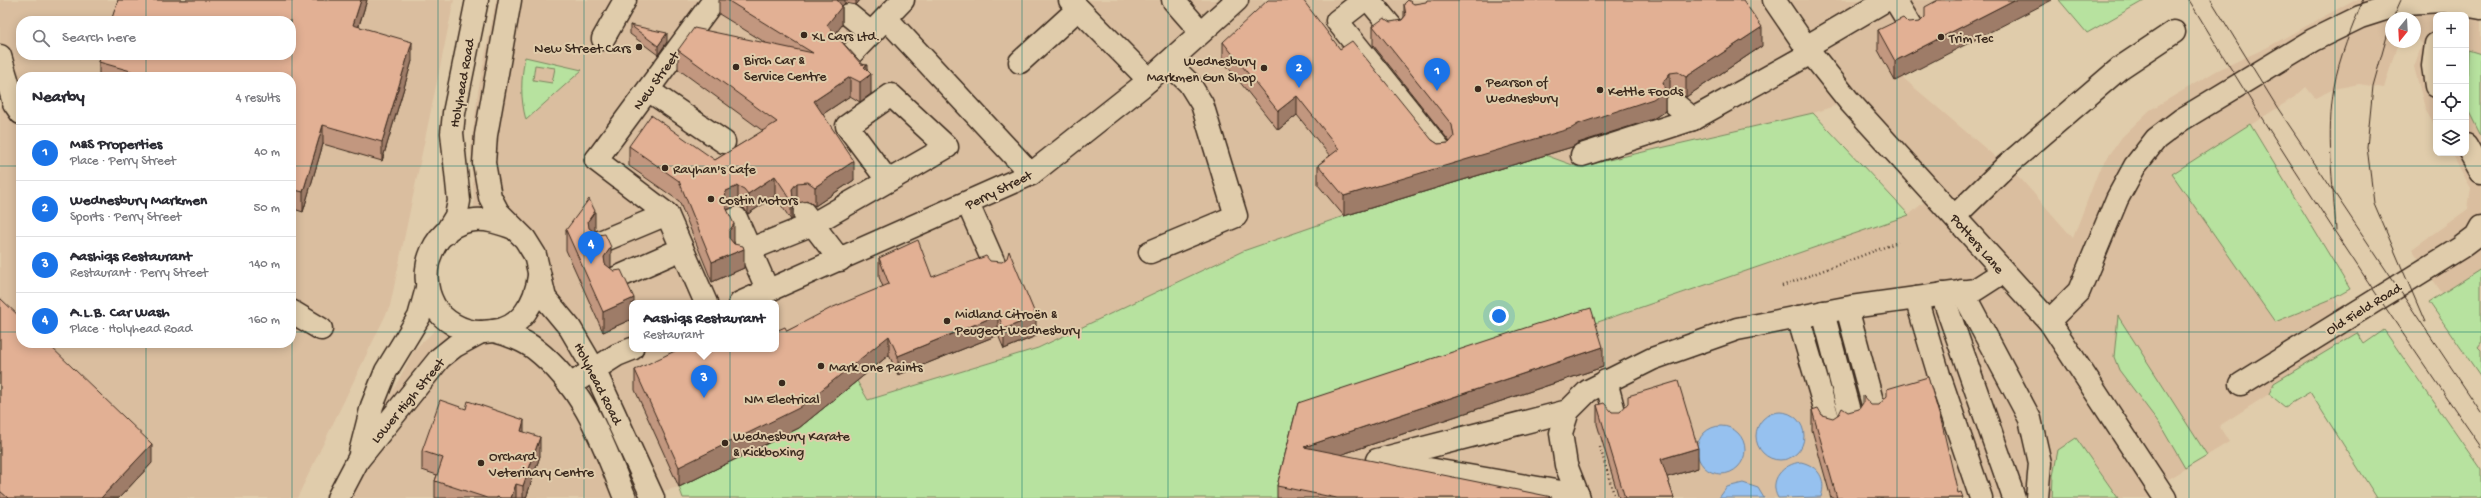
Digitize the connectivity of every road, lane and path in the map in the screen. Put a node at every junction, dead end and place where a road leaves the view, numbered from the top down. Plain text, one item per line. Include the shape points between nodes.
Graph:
1 (477, 0) edge
2 (510, 0) edge
3 (625, 0) edge
4 (714, 0) edge
5 (903, 0) edge
6 (1173, 0) edge
7 (1237, 0) edge
8 (1364, 0) edge
9 (1370, 0) edge
10 (1774, 0) edge
11 (1886, 0) edge
12 (1895, 0) edge
13 (1074, 4) edge
14 (2451, 5) edge
15 (2481, 8) edge
16 (849, 15) dead end
17 (879, 26) junction
18 (1394, 30) edge
19 (1201, 32) junction
20 (1914, 32) edge
21 (2174, 32) dead end
22 (603, 39) dead end
23 (2435, 48) edge
24 (1808, 50) junction
25 (852, 53) edge
26 (0, 56) edge
27 (1020, 62) dead end
28 (1168, 63) junction
29 (1149, 80) junction
30 (2436, 84) edge
31 (648, 90) junction
32 (1675, 104) dead end
33 (16, 106) edge
34 (1693, 119) junction
35 (724, 142) dead end
36 (2469, 150) edge
37 (1442, 152) edge
38 (1582, 155) dead end
39 (2481, 172) edge
40 (1031, 174) junction
41 (888, 181) dead end
42 (968, 204) junction
43 (667, 214) junction
44 (1955, 216) junction
45 (736, 218) dead end
46 (808, 219) junction
47 (511, 227) junction
48 (2481, 227) edge
49 (445, 234) junction
50 (600, 242) edge
51 (682, 249) junction
52 (746, 252) junction
53 (1150, 252) dead end
54 (840, 260) junction
55 (997, 270) edge
56 (2004, 272) junction
57 (539, 273) junction
58 (616, 278) edge
59 (427, 288) junction
60 (768, 291) junction
61 (1952, 293) junction
62 (1916, 298) junction
63 (705, 300) edge
64 (747, 300) edge
65 (1848, 308) junction
66 (1823, 312) junction
67 (296, 314) edge
68 (1798, 317) junction
69 (2049, 321) junction
70 (321, 329) dead end
71 (487, 332) junction
72 (629, 350) edge
73 (594, 368) junction
74 (1606, 381) junction
75 (2241, 384) dead end
76 (570, 385) junction
77 (1568, 411) junction
78 (1875, 412) edge
79 (1616, 419) edge
80 (1851, 419) edge
81 (1830, 424) edge
82 (358, 460) junction
83 (652, 496) edge
84 (1574, 496) edge
85 (338, 498) edge
86 (625, 498) edge
87 (1981, 498) edge
88 (2014, 498) edge
89 (2037, 498) edge
90 (2165, 498) edge

1 - 49 street, Holyhead Road via 454,113 452,150 459,185 459,201 456,216
2 - 47 street, Holyhead Road via 490,102 484,162 490,197
3 - 22 street
4 - 31 street, New Street
5 - 17 street
6 - 19 street
7 - 19 street, Perry Street
8 - 37 street via 1337,21
9 - 18 street
10 - 24 street, Potters Lane
11 - 24 street
12 - 20 street
13 - 27 street
13 - 29 street
14 - 15 street
14 - 69 street via 2404,3 2360,17 2313,40 2181,120 2156,139 2135,166 2117,199 2079,291
16 - 17 street
17 - 25 street
17 - 40 street
19 - 28 street, Perry Street
21 - 44 street via 2120,68 2006,166
23 - 30 street via 2433,66
24 - 34 street
24 - 44 street, Potters Lane via 1849,101
26 - 33 street
28 - 29 street, Perry Street
28 - 53 street via 1189,83 1202,104 1236,216
29 - 40 street, Perry Street
31 - 35 street
31 - 43 street, New Street via 596,160
32 - 34 street
34 - 38 street
36 - 39 street
40 - 42 street, Perry Street
41 - 46 street
42 - 54 street, Perry Street
42 - 55 street
43 - 50 street
43 - 51 street
44 - 56 street, Potters Lane
45 - 52 street
46 - 52 street
46 - 54 street
47 - 49 street, Holyhead Road via 493,220 475,220 456,225
47 - 57 street, Holyhead Road via 525,239 535,255
48 - 75 street, Old Field Road via 2476,236 2460,248
49 - 59 street, Holyhead Road via 431,252 426,270
51 - 58 street
51 - 63 street
52 - 60 street
54 - 60 street, Perry Street
56 - 61 street via 1975,290
56 - 69 street, Potters Lane
57 - 71 street, Holyhead Road via 537,292 529,308 516,322 499,330
57 - 73 street, Holyhead Road via 545,298 570,328
59 - 71 street, Holyhead Road via 434,306 446,320 462,329
59 - 82 street, Lower High Street via 419,317 386,371 372,406
60 - 64 street, Perry Street
61 - 62 street
61 - 88 street
61 - 89 street via 2030,419 2040,463
62 - 65 street
62 - 87 street
65 - 66 street
65 - 78 street
66 - 68 street
66 - 80 street
67 - 70 street
68 - 74 street via 1737,329 1652,359
68 - 81 street
69 - 90 street, Potters Lane
71 - 76 street, Holyhead Road via 512,337 534,348
71 - 82 street, Lower High Street via 455,346 440,358
72 - 73 street
73 - 76 street
73 - 83 street, Holyhead Road
74 - 77 street via 1588,391
74 - 79 street
76 - 86 street, Holyhead Road via 579,395 597,430
77 - 84 street via 1561,433
77 - 84 street via 1377,460
82 - 85 street, Lower High Street

